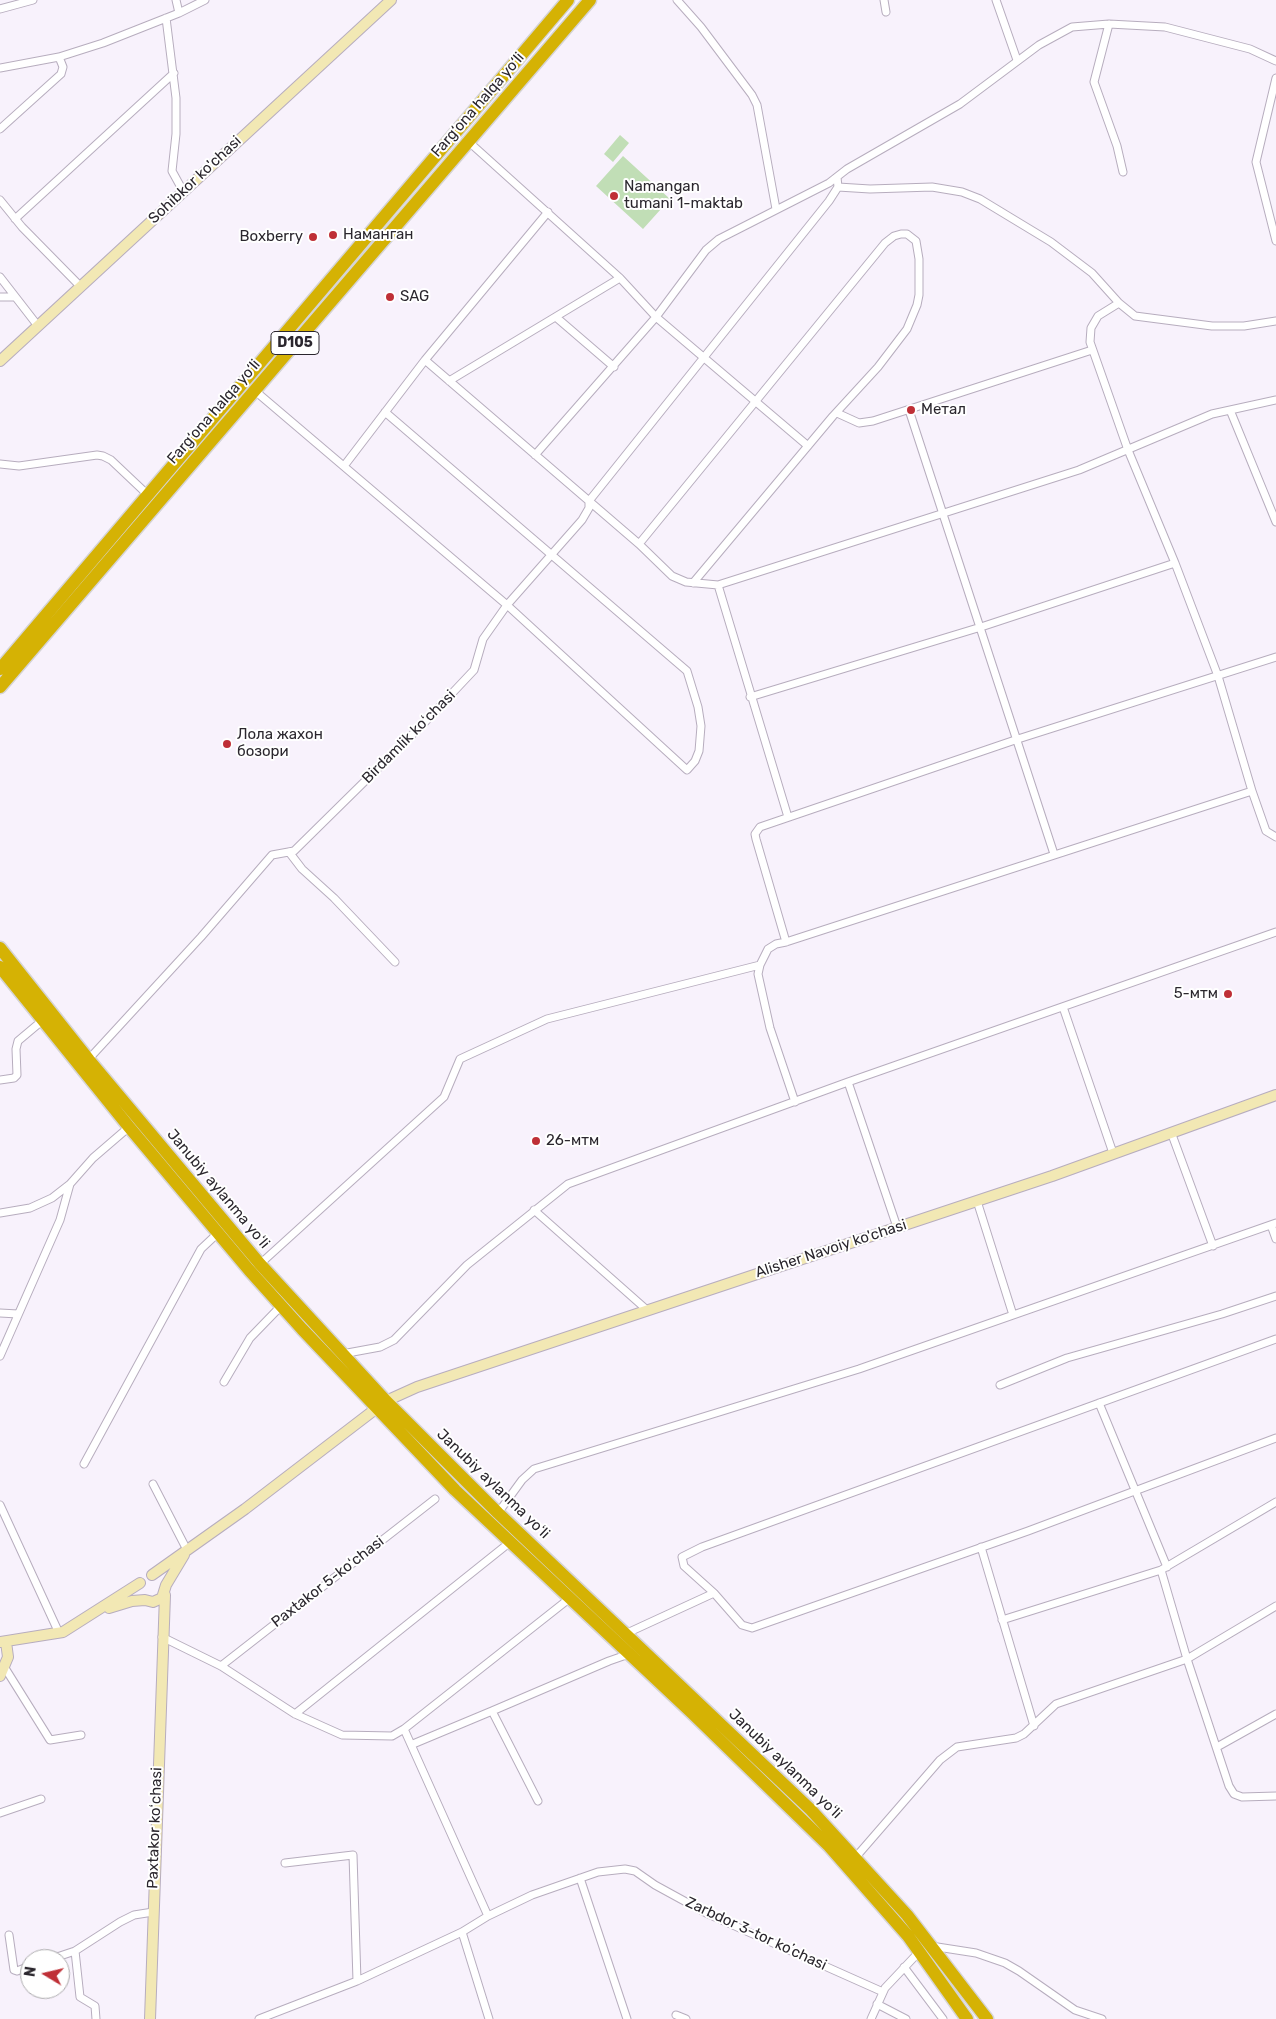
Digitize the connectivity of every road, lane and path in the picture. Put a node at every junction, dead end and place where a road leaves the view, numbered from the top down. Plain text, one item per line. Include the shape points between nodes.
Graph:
1 (33, 0) edge
2 (176, 0) edge
3 (205, 0) edge
4 (391, 0) edge
5 (568, 0) edge
6 (590, 0) edge
7 (677, 0) edge
8 (884, 0) edge
9 (996, 0) edge
10 (0, 9) edge
11 (179, 12) junction
12 (886, 12) dead end
13 (166, 18) junction
14 (1109, 24) junction
15 (59, 57) junction
16 (1017, 60) junction
17 (1276, 61) edge
18 (0, 68) edge
19 (174, 73) junction
20 (1276, 78) edge
21 (0, 129) edge
22 (468, 142) junction
23 (1123, 172) dead end
24 (837, 177) junction
25 (838, 187) junction
26 (183, 191) junction
27 (0, 200) edge
28 (776, 209) junction
29 (548, 212) junction
30 (15, 219) junction
31 (1276, 241) edge
32 (0, 277) edge
33 (620, 278) junction
34 (80, 286) junction
35 (0, 297) edge
36 (15, 297) junction
37 (1120, 303) junction
38 (656, 316) junction
39 (556, 318) junction
40 (1276, 321) edge
41 (38, 326) junction
42 (1092, 350) junction
43 (705, 359) junction
44 (425, 360) junction
45 (0, 361) edge
46 (614, 367) junction
47 (449, 380) junction
48 (254, 390) junction
49 (1276, 400) edge
50 (756, 402) junction
51 (909, 410) junction
52 (1230, 410) junction
53 (385, 412) junction
54 (837, 413) junction
55 (808, 446) junction
56 (1128, 450) junction
57 (535, 455) junction
58 (0, 464) edge
59 (344, 466) junction
60 (148, 496) junction
61 (589, 501) junction
62 (943, 512) junction
63 (1276, 522) edge
64 (639, 544) junction
65 (552, 556) junction
66 (1176, 563) junction
67 (693, 583) junction
68 (718, 585) junction
69 (506, 606) junction
70 (981, 627) junction
71 (1276, 657) edge
72 (0, 669) edge
73 (1218, 676) junction
74 (0, 687) edge
75 (750, 697) junction
76 (1018, 739) junction
77 (1252, 791) junction
78 (788, 817) junction
79 (1276, 837) edge
80 (289, 852) junction
81 (1054, 854) junction
82 (1276, 932) edge
83 (786, 942) junction
84 (0, 948) edge
85 (395, 962) dead end
86 (760, 965) junction
87 (0, 967) edge
88 (1063, 1007) junction
89 (43, 1020) junction
90 (85, 1063) junction
91 (0, 1080) edge
92 (848, 1082) junction
93 (1276, 1095) edge
94 (795, 1102) junction
95 (129, 1127) junction
96 (1171, 1132) junction
97 (1113, 1154) junction
98 (70, 1184) junction
99 (976, 1201) junction
100 (534, 1210) junction
101 (0, 1213) edge
102 (1273, 1224) edge
103 (897, 1227) junction
104 (218, 1233) junction
105 (1276, 1239) edge
106 (1214, 1246) junction
107 (260, 1264) junction
108 (1276, 1296) edge
109 (281, 1306) junction
110 (647, 1310) junction
111 (0, 1313) edge
112 (18, 1314) junction
113 (1014, 1315) junction
114 (1276, 1339) edge
115 (342, 1354) junction
116 (0, 1356) edge
117 (224, 1382) dead end
118 (1000, 1385) dead end
119 (1100, 1402) junction
120 (381, 1405) junction
121 (1276, 1438) edge
122 (84, 1464) dead end
123 (153, 1484) dead end
124 (1135, 1490) junction
125 (435, 1499) dead end
126 (1276, 1502) edge
127 (0, 1505) edge
128 (498, 1513) junction
129 (509, 1543) junction
130 (980, 1547) junction
131 (187, 1550) junction
132 (1164, 1568) junction
133 (152, 1575) junction
134 (140, 1583) junction
135 (165, 1590) junction
136 (714, 1593) junction
137 (570, 1598) junction
138 (149, 1601) junction
139 (1276, 1606) edge
140 (94, 1613) junction
141 (1002, 1620) junction
142 (59, 1634) junction
143 (625, 1634) junction
144 (162, 1636) junction
145 (3, 1642) edge
146 (629, 1654) junction
147 (1187, 1659) junction
148 (221, 1666) junction
149 (2, 1672) edge
150 (492, 1711) junction
151 (295, 1714) junction
152 (1276, 1714) edge
153 (1034, 1726) junction
154 (404, 1729) junction
155 (81, 1735) dead end
156 (413, 1744) junction
157 (1217, 1746) junction
158 (1276, 1796) edge
159 (41, 1798) dead end
160 (538, 1801) dead end
161 (0, 1813) edge
162 (855, 1858) junction
163 (285, 1863) dead end
164 (580, 1878) junction
165 (153, 1912) junction
166 (488, 1916) junction
167 (462, 1932) junction
168 (9, 1935) dead end
169 (931, 1946) junction
170 (75, 1950) junction
171 (70, 1952) edge
172 (919, 1952) junction
173 (904, 1967) junction
174 (20, 1970) edge
175 (357, 1981) junction
176 (883, 1992) junction
177 (876, 2004) junction
178 (676, 2014) dead end
179 (96, 2019) edge
180 (150, 2019) edge
181 (259, 2019) edge
182 (488, 2019) edge
183 (627, 2019) edge
184 (686, 2019) edge
185 (871, 2019) edge
186 (906, 2019) edge
187 (943, 2019) edge
188 (967, 2019) edge
189 (987, 2019) edge
190 (1102, 2019) edge

1 - 10 street
2 - 11 street
3 - 11 street
4 - 26 main road, Sohibkor ko'chasi
5 - 60 highway, Farg‘ona halqa yo‘li / D105
6 - 22 highway, Farg‘ona halqa yo‘li / D105
7 - 28 street via 752,95
8 - 12 street
9 - 16 street
11 - 13 street
13 - 15 street
13 - 19 street
14 - 16 street via 1072,27
14 - 17 street via 1165,27 1250,49
14 - 23 street via 1094,82
15 - 18 street
15 - 21 street via 63,67 61,74
16 - 24 street via 960,104
19 - 26 street via 176,134 172,171
19 - 30 street
20 - 31 street via 1256,162
22 - 29 street
22 - 48 highway, Farg‘ona halqa yo‘li / D105
24 - 25 street
24 - 28 street
25 - 37 street via 932,187 980,199 1086,267
25 - 43 street, Birdamlik koʻchasi
26 - 34 main road, Sohibkor ko'chasi
27 - 30 street
28 - 38 street via 719,239 706,250
29 - 33 street
29 - 44 street
30 - 34 street
32 - 36 street
33 - 38 street
33 - 39 street
34 - 41 main road, Sohibkor ko'chasi
35 - 36 street
36 - 41 street
37 - 40 street via 1135,316 1146,319 1212,326
37 - 42 street via 1094,321 1088,337
38 - 43 street
38 - 46 street
39 - 46 street
39 - 47 street
41 - 45 main road, Sohibkor ko'chasi
42 - 51 street
42 - 56 street
43 - 50 street
43 - 61 street, Birdamlik koʻchasi
44 - 47 street
44 - 53 street
46 - 57 street
47 - 57 street
48 - 59 street
48 - 74 highway, Farg‘ona halqa yo‘li / D105
49 - 52 street
50 - 54 street via 885,243 894,236 907,234 916,241 919,259 919,294 912,320 878,367
50 - 55 street
50 - 64 street
51 - 54 street via 862,423
51 - 62 street
52 - 56 street via 1212,414
52 - 63 street
53 - 59 street
53 - 65 street
54 - 55 street
55 - 67 street
56 - 62 street via 1079,470
56 - 66 street
57 - 61 street
58 - 60 street via 19,466 103,456
59 - 69 street
60 - 72 highway, Farg‘ona halqa yo‘li / D105
61 - 64 street
61 - 65 street, Birdamlik koʻchasi via 587,513
62 - 68 street
62 - 70 street
64 - 67 street via 672,576
65 - 69 street, Birdamlik koʻchasi
65 - 69 street via 687,672 701,726 699,751 692,766 687,770
66 - 70 street
66 - 73 street
67 - 68 street
68 - 75 street
69 - 80 street, Birdamlik koʻchasi via 483,639 474,670 415,733 294,851
70 - 75 street
70 - 76 street
71 - 73 street
73 - 76 street
73 - 77 street
75 - 78 street
76 - 78 street
76 - 81 street
77 - 79 street via 1266,831
77 - 81 street
78 - 83 street via 760,827 755,834
80 - 85 street
80 - 90 street, Birdamlik koʻchasi via 272,855
81 - 83 street
82 - 88 street
83 - 86 street via 768,949
84 - 90 highway, Janubiy aylanma yoʻli
86 - 94 street via 758,974 770,1028
86 - 107 street via 547,1019 465,1055 457,1063 444,1097
87 - 89 highway, Janubiy aylanma yoʻli
88 - 92 street
88 - 97 street
89 - 90 highway, Janubiy aylanma yoʻli
89 - 91 street via 18,1041 17,1075
90 - 95 highway, Janubiy aylanma yoʻli
90 - 107 highway, Janubiy aylanma yoʻli
92 - 94 street
92 - 103 street
93 - 96 main road, Alisher Navoiy ko'chasi
94 - 100 street via 568,1184
95 - 98 street via 93,1158
95 - 104 highway, Janubiy aylanma yoʻli
96 - 97 main road, Alisher Navoiy ko'chasi
96 - 106 street
97 - 99 main road, Alisher Navoiy ko'chasi
98 - 101 street via 52,1198 30,1208
98 - 112 street via 60,1220
99 - 103 main road, Alisher Navoiy ko'chasi
99 - 113 street
100 - 110 street
100 - 115 street via 467,1265 394,1340 380,1347
102 - 105 street
102 - 106 street
103 - 110 main road, Alisher Navoiy ko'chasi
104 - 109 highway, Janubiy aylanma yoʻli
104 - 122 street via 202,1249
106 - 113 street
107 - 115 highway, Janubiy aylanma yoʻli
108 - 118 street via 1068,1358
109 - 117 street via 250,1338
109 - 120 highway, Janubiy aylanma yoʻli
110 - 120 main road, Alisher Navoiy ko'chasi via 417,1387
111 - 112 street
112 - 116 street
113 - 128 street via 858,1369 534,1470 522,1480
114 - 119 street
115 - 120 highway, Janubiy aylanma yoʻli
119 - 124 street
119 - 136 street via 682,1557 684,1566
120 - 128 highway, Janubiy aylanma yoʻli
120 - 129 highway, Janubiy aylanma yoʻli
120 - 131 main road, Alisher Navoiy ko'chasi
121 - 124 street
123 - 131 street
124 - 130 street
124 - 132 street
125 - 148 street, Paxtakor 5-koʻchasi
126 - 132 street
127 - 142 street
128 - 143 highway, Janubiy aylanma yoʻli
129 - 137 highway, Janubiy aylanma yoʻli
129 - 151 street
130 - 136 street via 752,1628 742,1625
130 - 141 street
131 - 133 main road, Alisher Navoiy ko'chasi
131 - 135 main road
132 - 141 street
132 - 147 street
133 - 134 main road
133 - 135 main road via 160,1578
134 - 138 main road via 140,1592
134 - 140 main road
135 - 138 main road
135 - 144 main road
136 - 143 street
137 - 146 highway, Janubiy aylanma yoʻli
137 - 154 street
138 - 140 main road via 132,1601
138 - 144 main road
139 - 147 street
140 - 142 main road
141 - 153 street
142 - 145 main road
143 - 162 highway, Janubiy aylanma yoʻli via 811,1810
144 - 148 street
144 - 165 main road, Paxtakor koʻchasi
145 - 149 main road via 8,1658
146 - 150 street
146 - 172 highway, Janubiy aylanma yoʻli via 829,1846
147 - 153 street via 1066,1699 1048,1710
147 - 157 street
148 - 151 street
149 - 155 street via 50,1740
150 - 156 street
150 - 160 street
151 - 154 street via 342,1735 392,1736
152 - 157 street
153 - 162 street via 1016,1738 957,1747 940,1760
154 - 156 street
156 - 166 street
157 - 158 street via 1234,1794 1242,1797
159 - 161 street
162 - 169 highway, Janubiy aylanma yoʻli
163 - 175 street via 353,1855
164 - 166 street, Zarbdor 3-tor koʼchasi via 532,1895
164 - 176 street, Zarbdor 3-tor koʼchasi via 625,1869 635,1871 708,1914
164 - 183 street
165 - 170 street via 120,1922
165 - 180 main road, Paxtakor koʻchasi
166 - 167 street, Zarbdor 3-tor koʼchasi
167 - 175 street, Zarbdor 3-tor koʼchasi
167 - 182 street
168 - 174 street via 14,1970
169 - 189 highway, Janubiy aylanma yoʻli
169 - 190 street via 976,1953 1005,1964 1075,2010
170 - 171 street
170 - 179 street via 80,1997 92,2003
172 - 173 street
172 - 188 highway, Janubiy aylanma yoʻli
173 - 176 street
173 - 187 street
175 - 181 street, Zarbdor 3-tor koʼchasi
176 - 177 street
177 - 185 street
177 - 186 street
178 - 184 street

